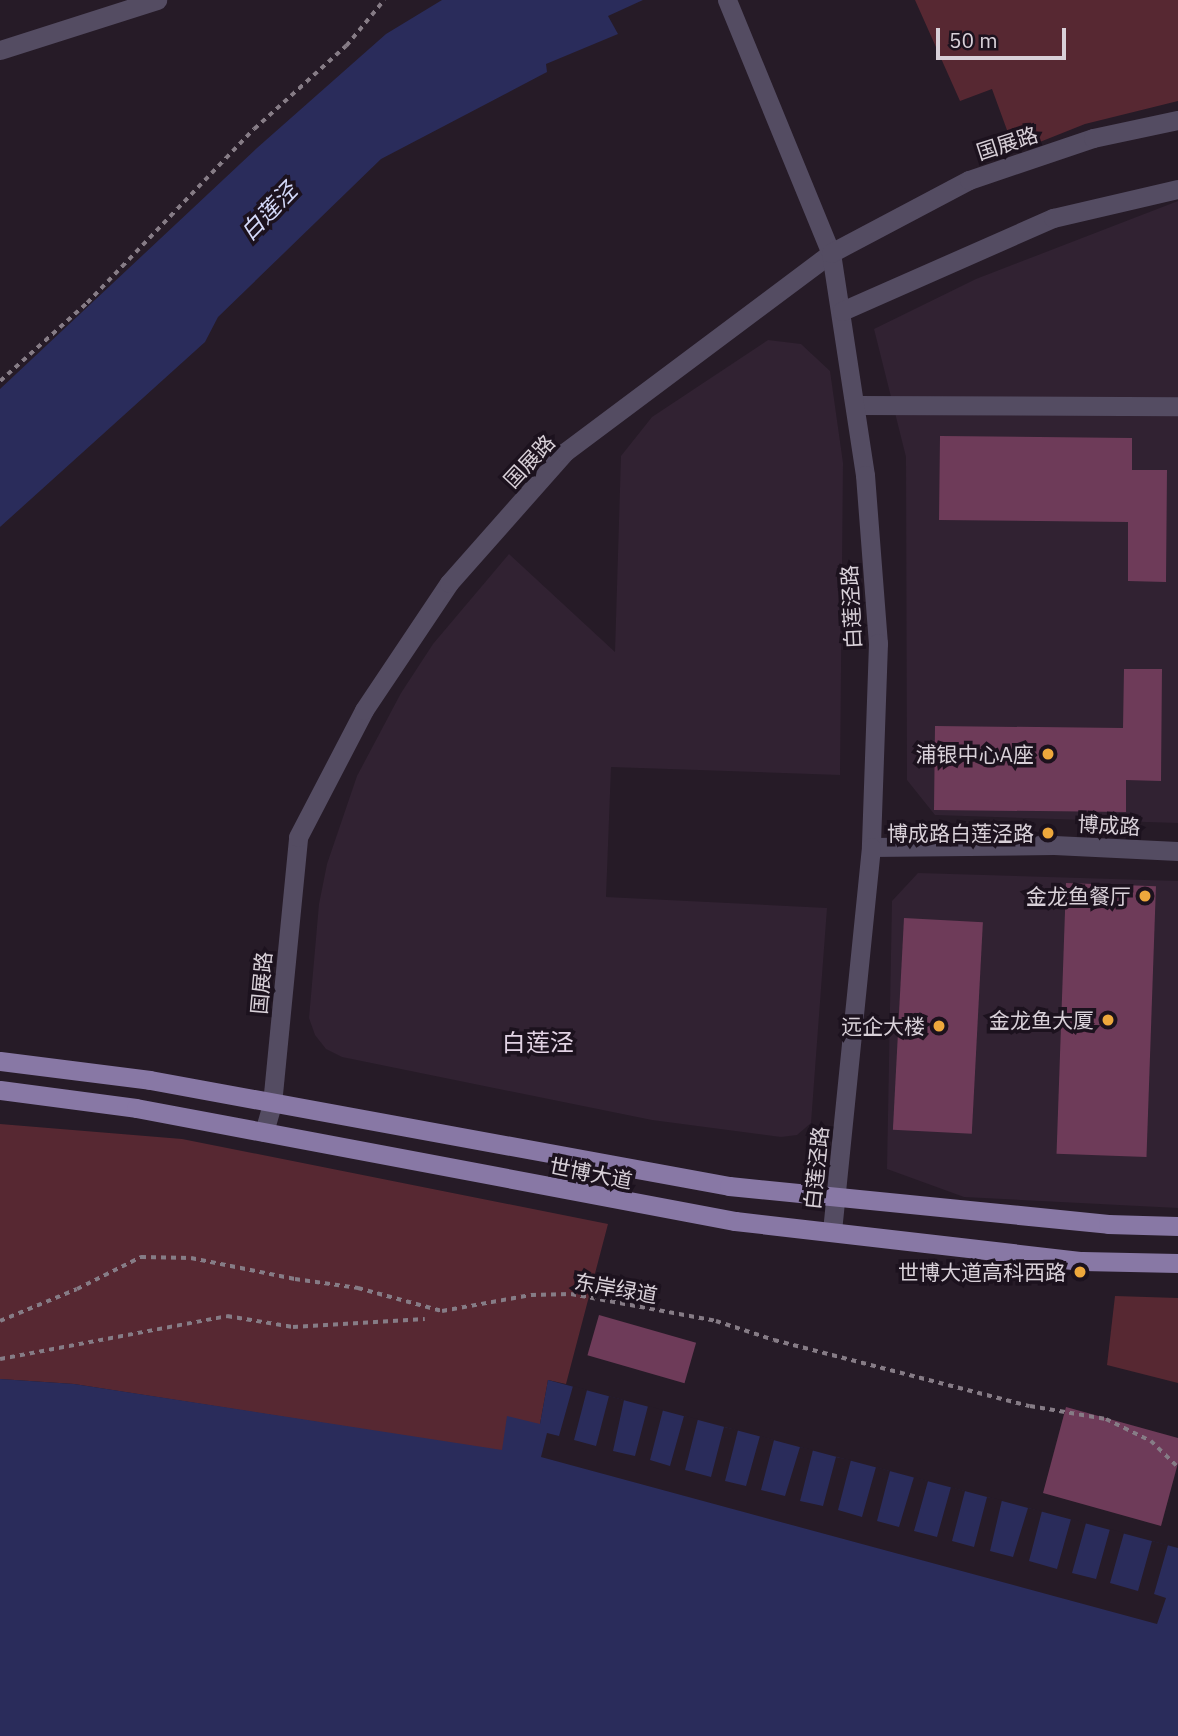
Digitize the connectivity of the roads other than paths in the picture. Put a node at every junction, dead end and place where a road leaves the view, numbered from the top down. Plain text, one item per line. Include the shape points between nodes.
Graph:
1 (157, 0) edge
2 (731, 9) edge
3 (0, 50) edge
4 (1178, 120) edge
5 (1178, 189) edge
6 (831, 253) junction
7 (842, 311) junction
8 (855, 405) junction
9 (1178, 406) edge
10 (871, 846) junction
11 (1178, 851) edge
12 (0, 1061) edge
13 (0, 1090) edge
14 (272, 1104) junction
15 (264, 1132) junction
16 (836, 1197) junction
17 (1178, 1226) edge
18 (832, 1232) junction
19 (1178, 1263) edge

1 - 3 street
2 - 6 street, 白莲泾路
4 - 6 street, 国展路 via 1093,138 969,180
5 - 7 street via 1054,218
6 - 7 street, 白莲泾路
6 - 14 street, 国展路 via 565,452 449,583 364,710 299,836
7 - 8 street, 白莲泾路
8 - 9 street
8 - 10 street, 白莲泾路 via 878,643
10 - 11 street, 博成路 via 1054,845
10 - 16 street, 白莲泾路
12 - 14 main road, 世博大道 via 150,1080
13 - 15 main road, 世博大道 via 136,1108
14 - 15 street, 国展路
14 - 16 main road, 世博大道 via 729,1186
15 - 18 main road, 世博大道 via 636,1205
16 - 17 main road, 世博大道 via 1108,1224
16 - 18 street, 白莲泾路
18 - 19 main road, 世博大道 via 1082,1261

